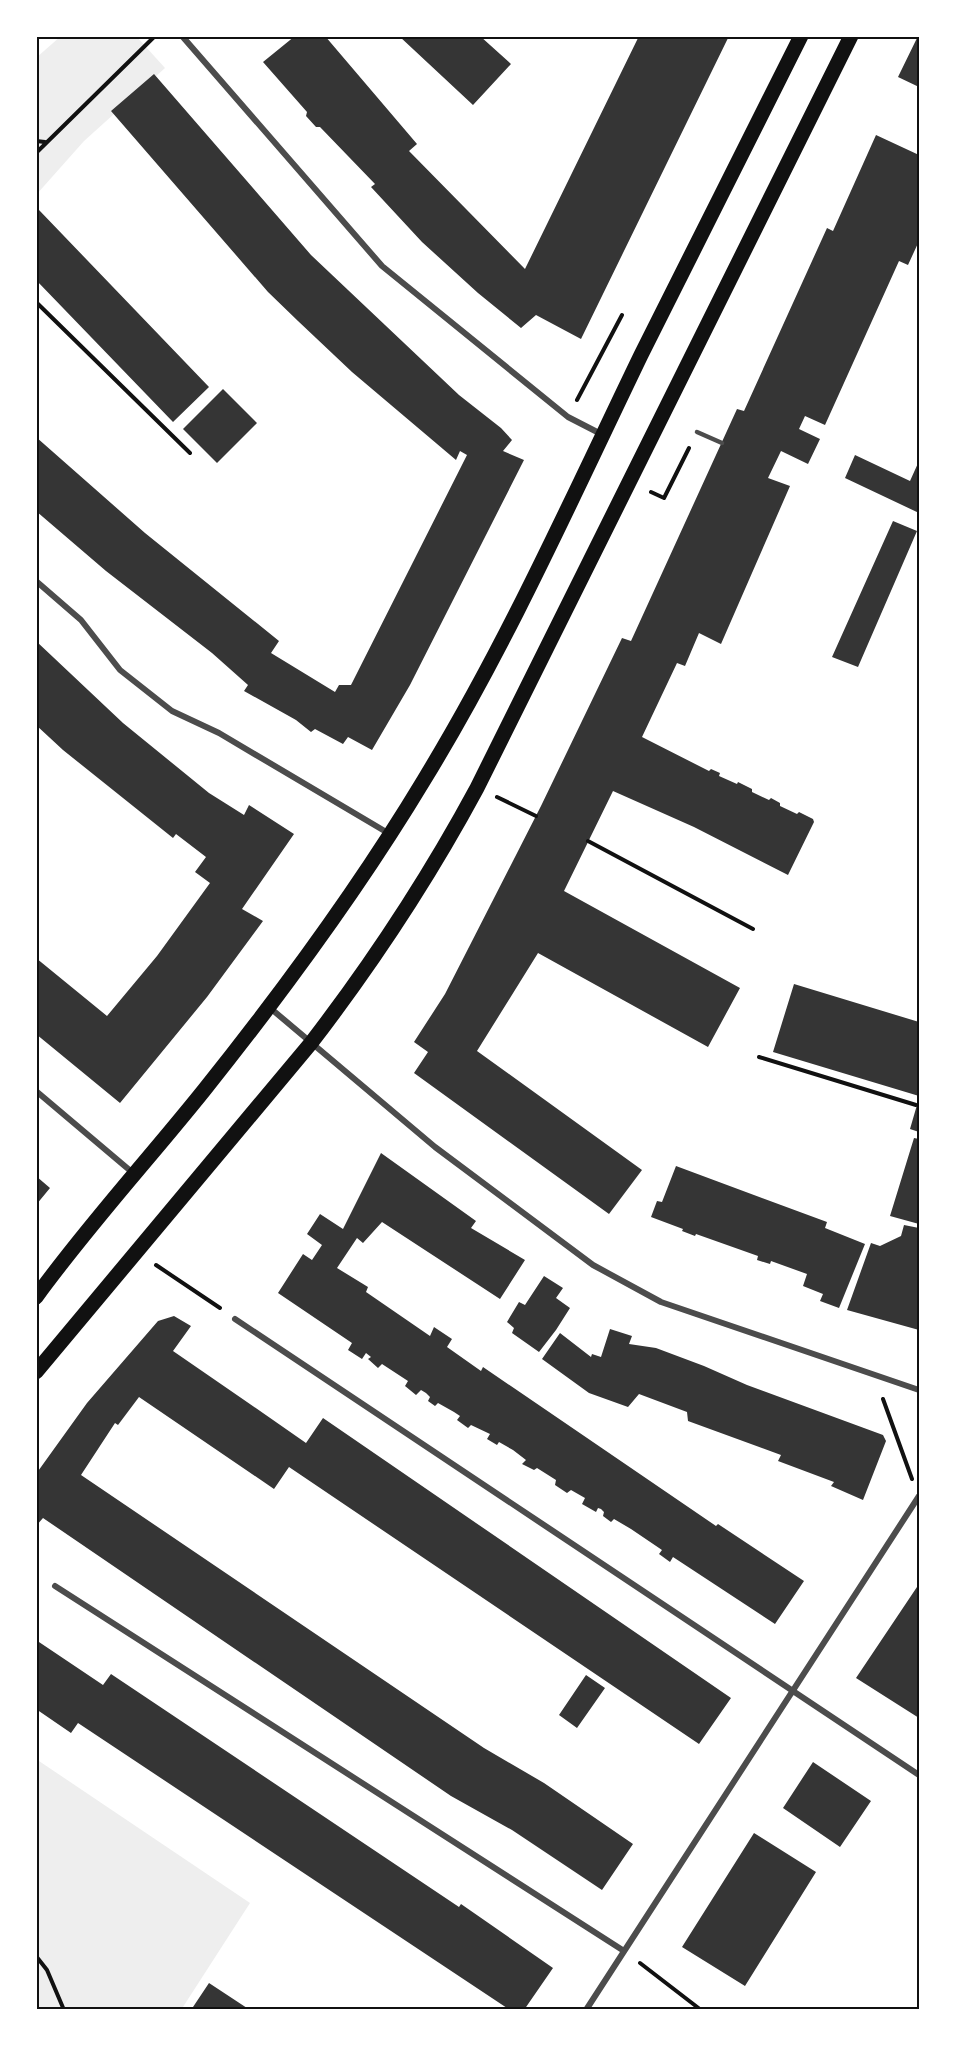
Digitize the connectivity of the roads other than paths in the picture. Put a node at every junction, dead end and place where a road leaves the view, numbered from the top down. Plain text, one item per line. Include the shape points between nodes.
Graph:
1 (182, 36) edge
2 (801, 36) edge
3 (851, 36) edge
4 (697, 432) dead end
5 (604, 435) junction
6 (722, 443) dead end
7 (36, 581) edge
8 (389, 834) junction
9 (269, 1007) junction
10 (311, 1043) junction
11 (36, 1091) edge
12 (133, 1173) junction
13 (36, 1297) edge
14 (235, 1319) road end
15 (36, 1372) edge
16 (919, 1390) edge
17 (919, 1496) edge
18 (55, 1586) dead end
19 (793, 1690) junction
20 (919, 1775) edge
21 (624, 1950) junction
22 (586, 2010) edge

1 - 5 street via 382,266 568,417
2 - 5 main road
3 - 10 main road via 447,844 401,920
4 - 6 lane
5 - 8 main road via 464,711
7 - 8 street via 81,620 120,670 172,711 219,733
8 - 9 main road
9 - 10 street
9 - 12 main road
10 - 15 main road
10 - 16 street via 435,1147 593,1265 661,1302
11 - 12 street
12 - 13 main road
14 - 19 street
17 - 19 street
18 - 21 street
19 - 20 street
19 - 21 street
21 - 22 street

